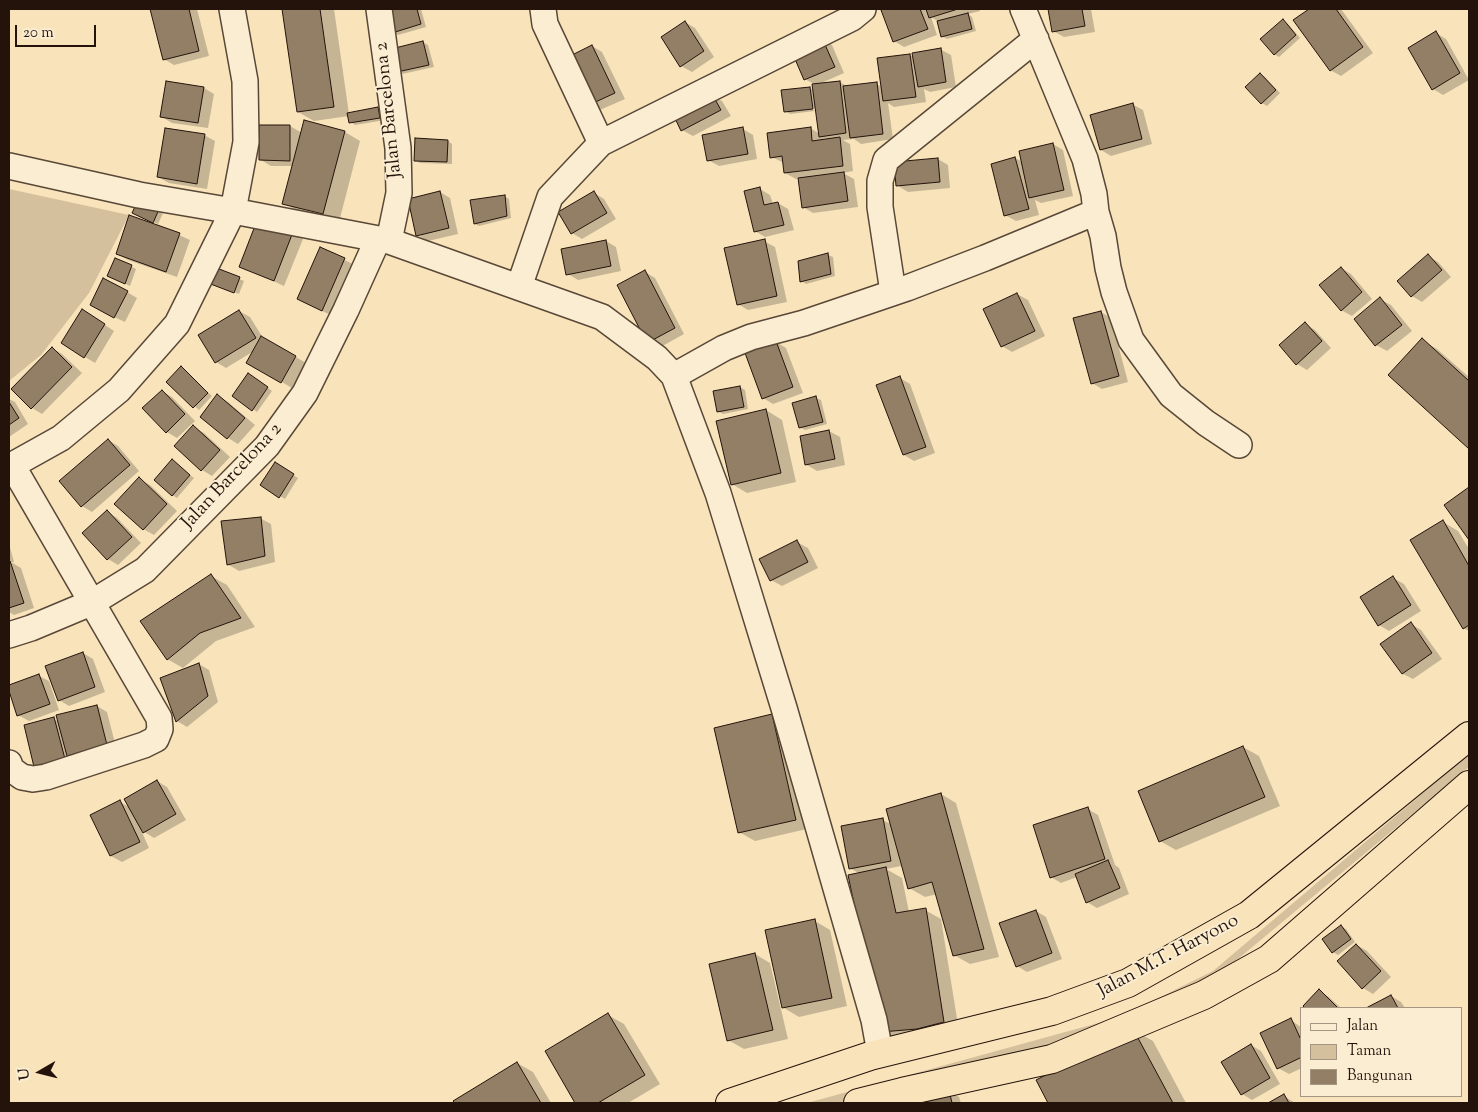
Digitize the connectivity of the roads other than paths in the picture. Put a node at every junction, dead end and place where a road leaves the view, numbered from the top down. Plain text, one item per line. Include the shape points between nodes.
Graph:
1 (232, 9) edge
2 (379, 9) edge
3 (543, 9) edge
4 (863, 9) edge
5 (1023, 9) edge
6 (1036, 39) junction
7 (601, 143) junction
8 (9, 166) edge
9 (233, 211) junction
10 (1096, 212) junction
11 (383, 240) junction
12 (519, 288) junction
13 (893, 292) junction
14 (674, 376) junction
15 (1239, 444) dead end
16 (11, 466) edge
17 (92, 602) junction
18 (9, 636) edge
19 (1469, 736) edge
20 (9, 763) edge
21 (1469, 785) edge
22 (880, 1053) junction
23 (730, 1103) edge
24 (858, 1103) edge

1 - 9 street via 245,81 246,142
2 - 11 street, Jalan Barcelona 2 via 398,148 399,193
3 - 7 street via 545,24
4 - 7 street via 852,18
5 - 6 street
6 - 10 street via 1085,159
6 - 13 street via 886,160 880,181 880,207
7 - 12 street via 550,197
8 - 9 street via 139,195
9 - 11 street
9 - 16 street via 177,324 119,390 61,438
10 - 13 street
10 - 15 street via 1114,292 1131,340 1171,394 1206,423
11 - 12 street
11 - 17 street, Jalan Barcelona 2 via 305,393 267,446 145,570
12 - 14 street via 602,317 657,358
13 - 14 street via 804,323 751,337
14 - 22 street via 718,493 784,708 874,1020
16 - 17 street
17 - 18 street, Jalan Barcelona 2
17 - 20 street via 159,718 160,729 156,739 46,777 22,777 11,769
19 - 22 highway, Jalan M.T. Haryono via 1249,915 1156,968 1128,983 1052,1011
21 - 24 highway via 1269,959 1204,995 1052,1060
22 - 23 highway, Jalan M.T. Haryono

